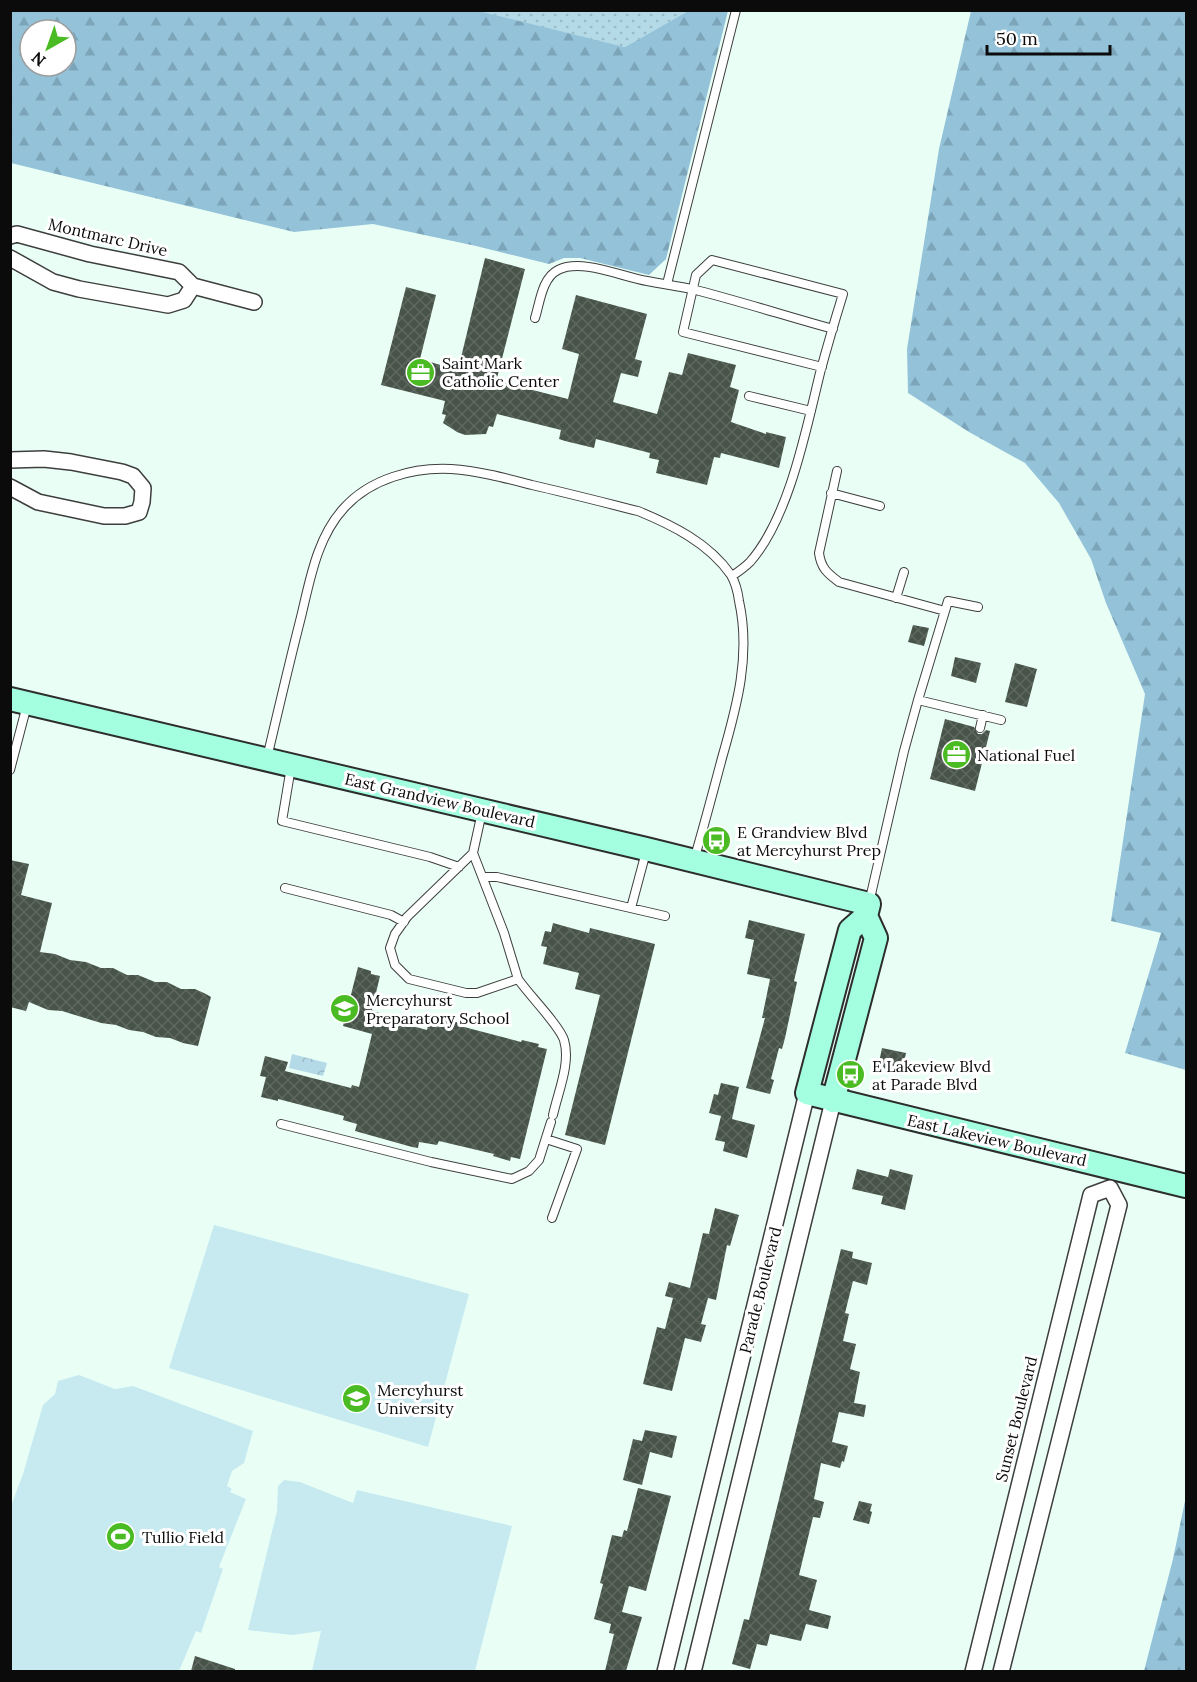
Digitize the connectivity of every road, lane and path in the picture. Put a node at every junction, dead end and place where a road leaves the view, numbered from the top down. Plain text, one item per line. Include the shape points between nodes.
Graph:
1 (735, 10) edge
2 (10, 236) edge
3 (10, 258) edge
4 (667, 284) junction
5 (193, 286) junction
6 (693, 290) junction
7 (254, 302) dead end
8 (535, 318) dead end
9 (833, 329) junction
10 (822, 367) junction
11 (749, 396) dead end
12 (811, 411) junction
13 (10, 460) edge
14 (837, 471) dead end
15 (10, 487) edge
16 (831, 493) junction
17 (880, 506) dead end
18 (904, 572) dead end
19 (732, 576) junction
20 (896, 598) junction
21 (978, 608) dead end
22 (945, 611) junction
23 (918, 700) junction
24 (19, 701) edge
25 (983, 715) junction
26 (1001, 720) dead end
27 (980, 728) dead end
28 (266, 759) junction
29 (292, 765) junction
30 (10, 770) edge
31 (482, 810) junction
32 (646, 849) junction
33 (473, 853) junction
34 (694, 861) junction
35 (459, 867) junction
36 (483, 877) junction
37 (285, 888) dead end
38 (631, 908) junction
39 (867, 910) junction
40 (665, 916) dead end
41 (404, 922) junction
42 (518, 980) junction
43 (807, 1093) junction
44 (833, 1101) junction
45 (282, 1124) dead end
46 (546, 1139) junction
47 (1113, 1178) junction
48 (1186, 1186) edge
49 (552, 1218) dead end
50 (665, 1671) edge
51 (693, 1671) edge
52 (973, 1671) edge
53 (1001, 1671) edge

1 - 4 lane
2 - 5 street, Montmarc Drive via 17,234 179,272
3 - 5 street via 53,282 168,305 183,300
4 - 6 lane
4 - 8 lane via 589,267 560,269 544,285
5 - 7 street, Montmarc Drive
6 - 9 lane
6 - 9 lane via 696,275 712,260 843,294
6 - 10 lane via 683,332
9 - 10 lane
10 - 12 lane
11 - 12 lane
12 - 19 lane via 776,521 762,547
13 - 15 street via 44,459 122,472 133,476 143,488 139,512 104,516 38,502
14 - 16 lane
16 - 17 lane
16 - 20 lane via 820,564 839,582
18 - 20 lane
19 - 28 lane via 693,538 638,511 485,473 426,469 386,479 344,507 323,542
19 - 34 lane via 743,616 744,670
20 - 22 lane
21 - 22 lane via 948,601
22 - 23 lane
23 - 25 lane
23 - 39 lane
24 - 28 street, East Grandview Boulevard
24 - 30 lane
25 - 26 lane
25 - 27 lane
28 - 29 street, East Grandview Boulevard
29 - 31 street, East Grandview Boulevard
29 - 35 lane via 282,821
31 - 32 street, East Grandview Boulevard
31 - 33 lane
32 - 34 street, East Grandview Boulevard
32 - 38 lane
33 - 35 lane
33 - 36 lane
34 - 39 street, East Grandview Boulevard
35 - 41 lane
36 - 38 lane
36 - 42 lane
37 - 41 lane via 391,915
38 - 40 lane
39 - 43 street, Parade Boulevard via 850,930
39 - 44 street, Parade Boulevard via 876,938
41 - 42 lane via 390,948 395,965 409,980 466,993
42 - 46 lane via 564,1041 565,1066
43 - 44 street, East Lakeview Boulevard
43 - 50 street, Parade Boulevard
44 - 47 street, East Lakeview Boulevard
44 - 51 street, Parade Boulevard
45 - 46 lane via 512,1179 529,1171 539,1160
46 - 49 lane via 577,1149
47 - 48 street, East Lakeview Boulevard
47 - 52 street, Sunset Boulevard via 1091,1195
47 - 53 street via 1119,1205

